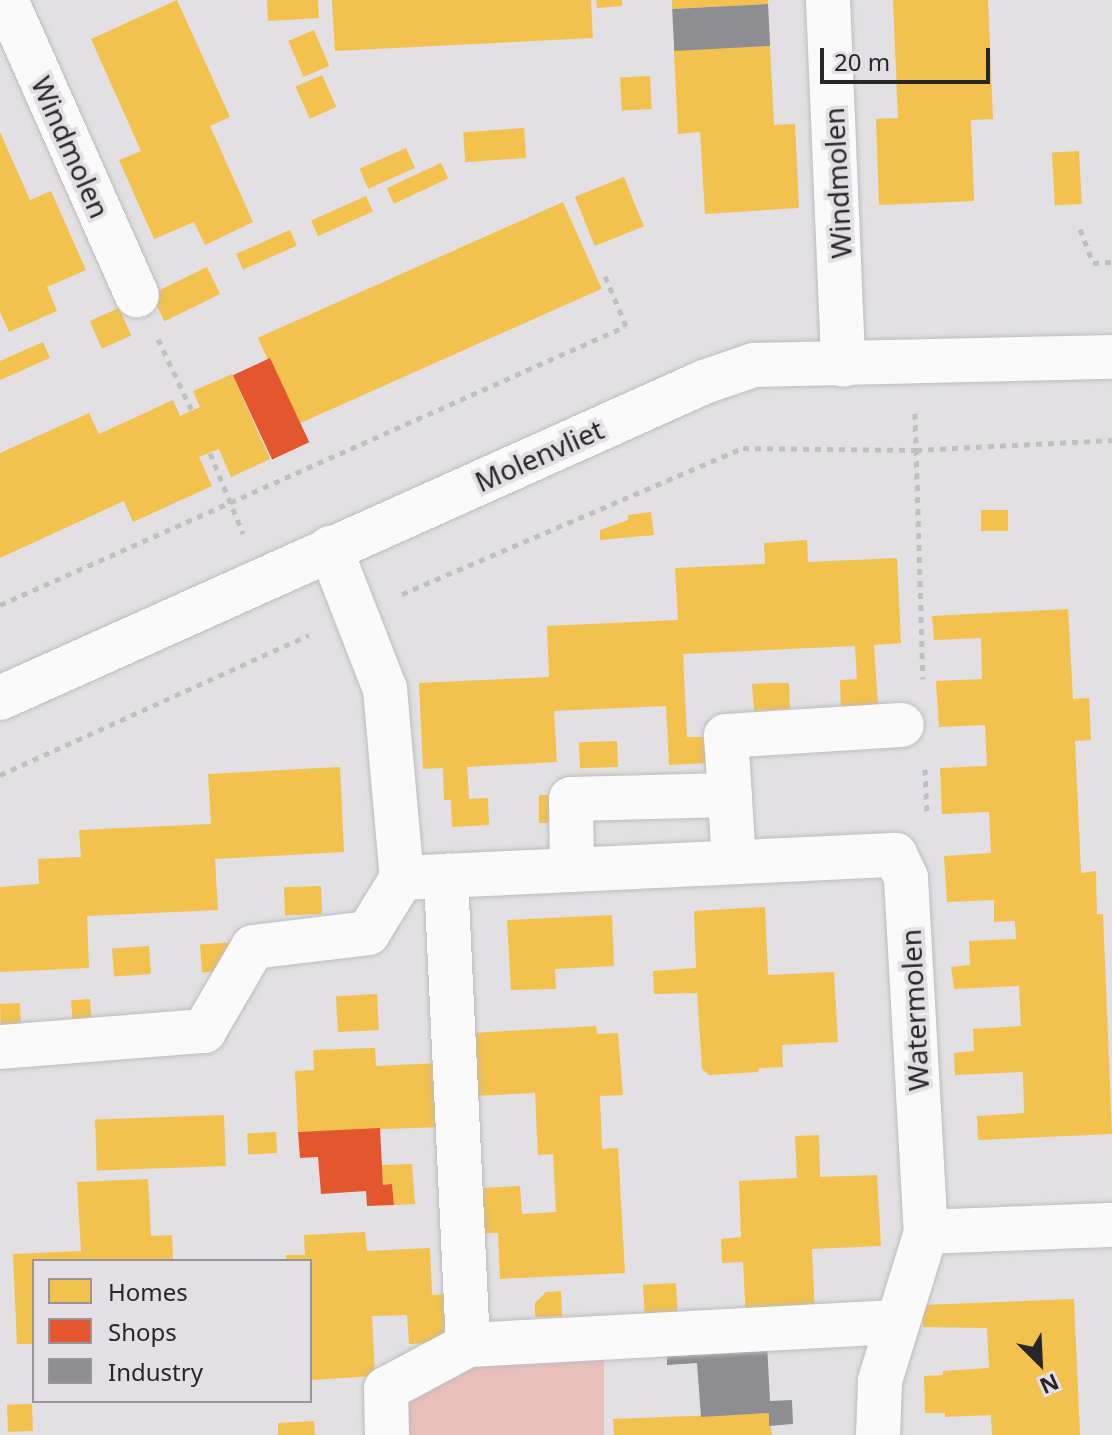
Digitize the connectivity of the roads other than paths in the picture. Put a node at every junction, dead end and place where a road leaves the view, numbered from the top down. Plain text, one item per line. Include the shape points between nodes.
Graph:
1 (6, 0) edge
2 (828, 0) edge
3 (137, 295) road end
4 (1112, 357) edge
5 (843, 365) junction
6 (330, 548) junction
7 (0, 698) edge
8 (913, 709) road end
9 (730, 795) junction
10 (734, 862) junction
11 (572, 870) junction
12 (446, 876) junction
13 (402, 878) junction
14 (0, 1047) edge
15 (1112, 1225) edge
16 (926, 1232) junction
17 (895, 1322) junction
18 (468, 1345) junction
19 (387, 1435) edge
20 (878, 1435) edge

1 - 3 street, Windmolen
2 - 5 street, Windmolen
4 - 5 street, Molenvliet
5 - 6 street, Molenvliet via 754,365 704,382
6 - 7 street, Molenvliet
6 - 13 street via 385,689
8 - 9 street via 726,736
9 - 10 street
9 - 11 street via 571,799
10 - 11 street
10 - 16 street, Watermolen via 895,855 906,878
11 - 12 street
12 - 13 street
12 - 18 street
13 - 14 street via 368,933 253,947 204,1031
15 - 16 street
16 - 17 street, Watermolen
17 - 18 street
17 - 20 street, Watermolen via 880,1381
18 - 19 street via 386,1389

